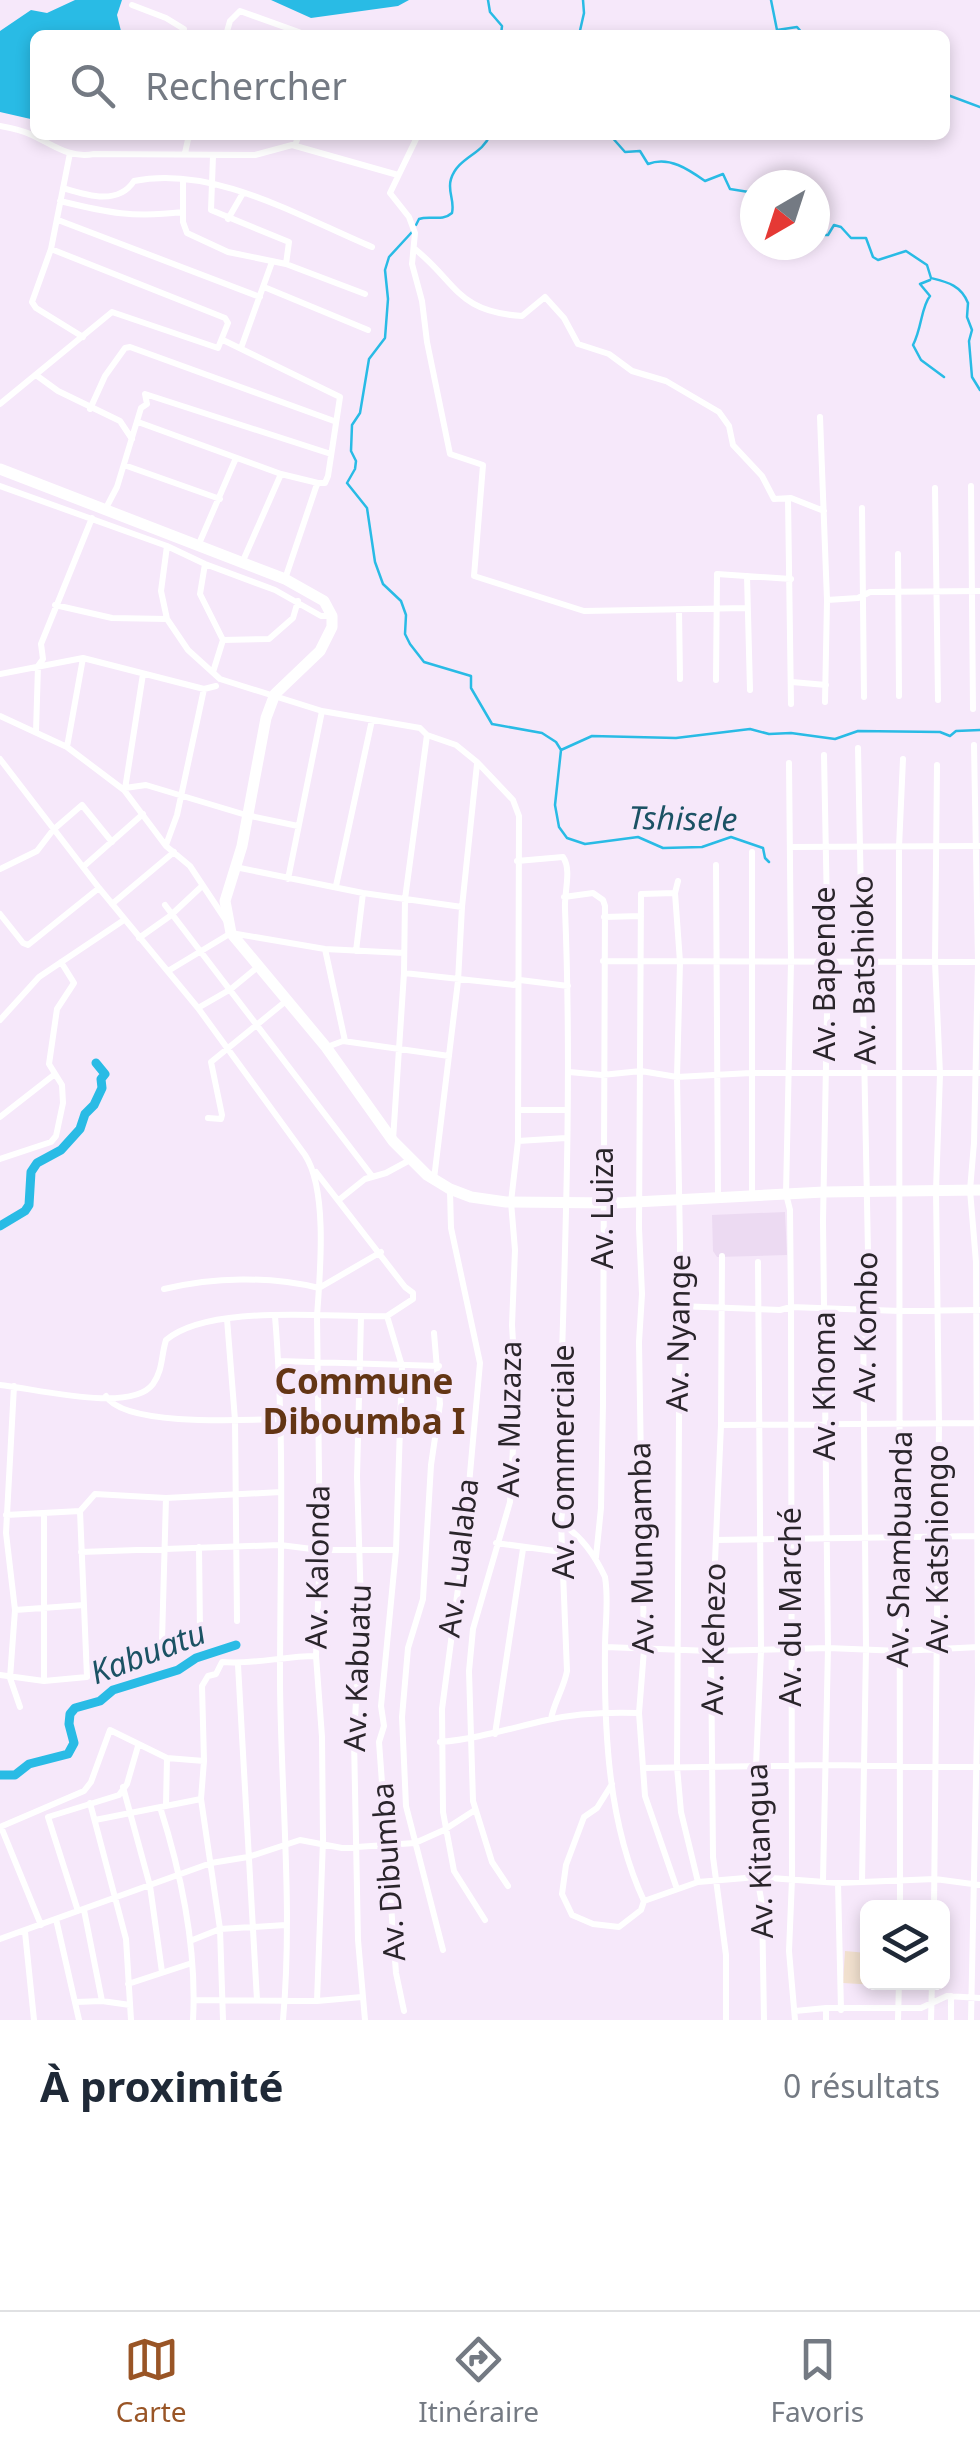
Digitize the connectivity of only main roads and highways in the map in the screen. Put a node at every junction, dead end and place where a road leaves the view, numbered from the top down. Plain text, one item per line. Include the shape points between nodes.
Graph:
1 (0, 469) edge
2 (975, 1190) edge

1 - 2 highway via 98,514 285,580 316,594 332,616 328,640 276,694 266,718 225,901 229,928 393,1141 434,1180 471,1197 511,1202

